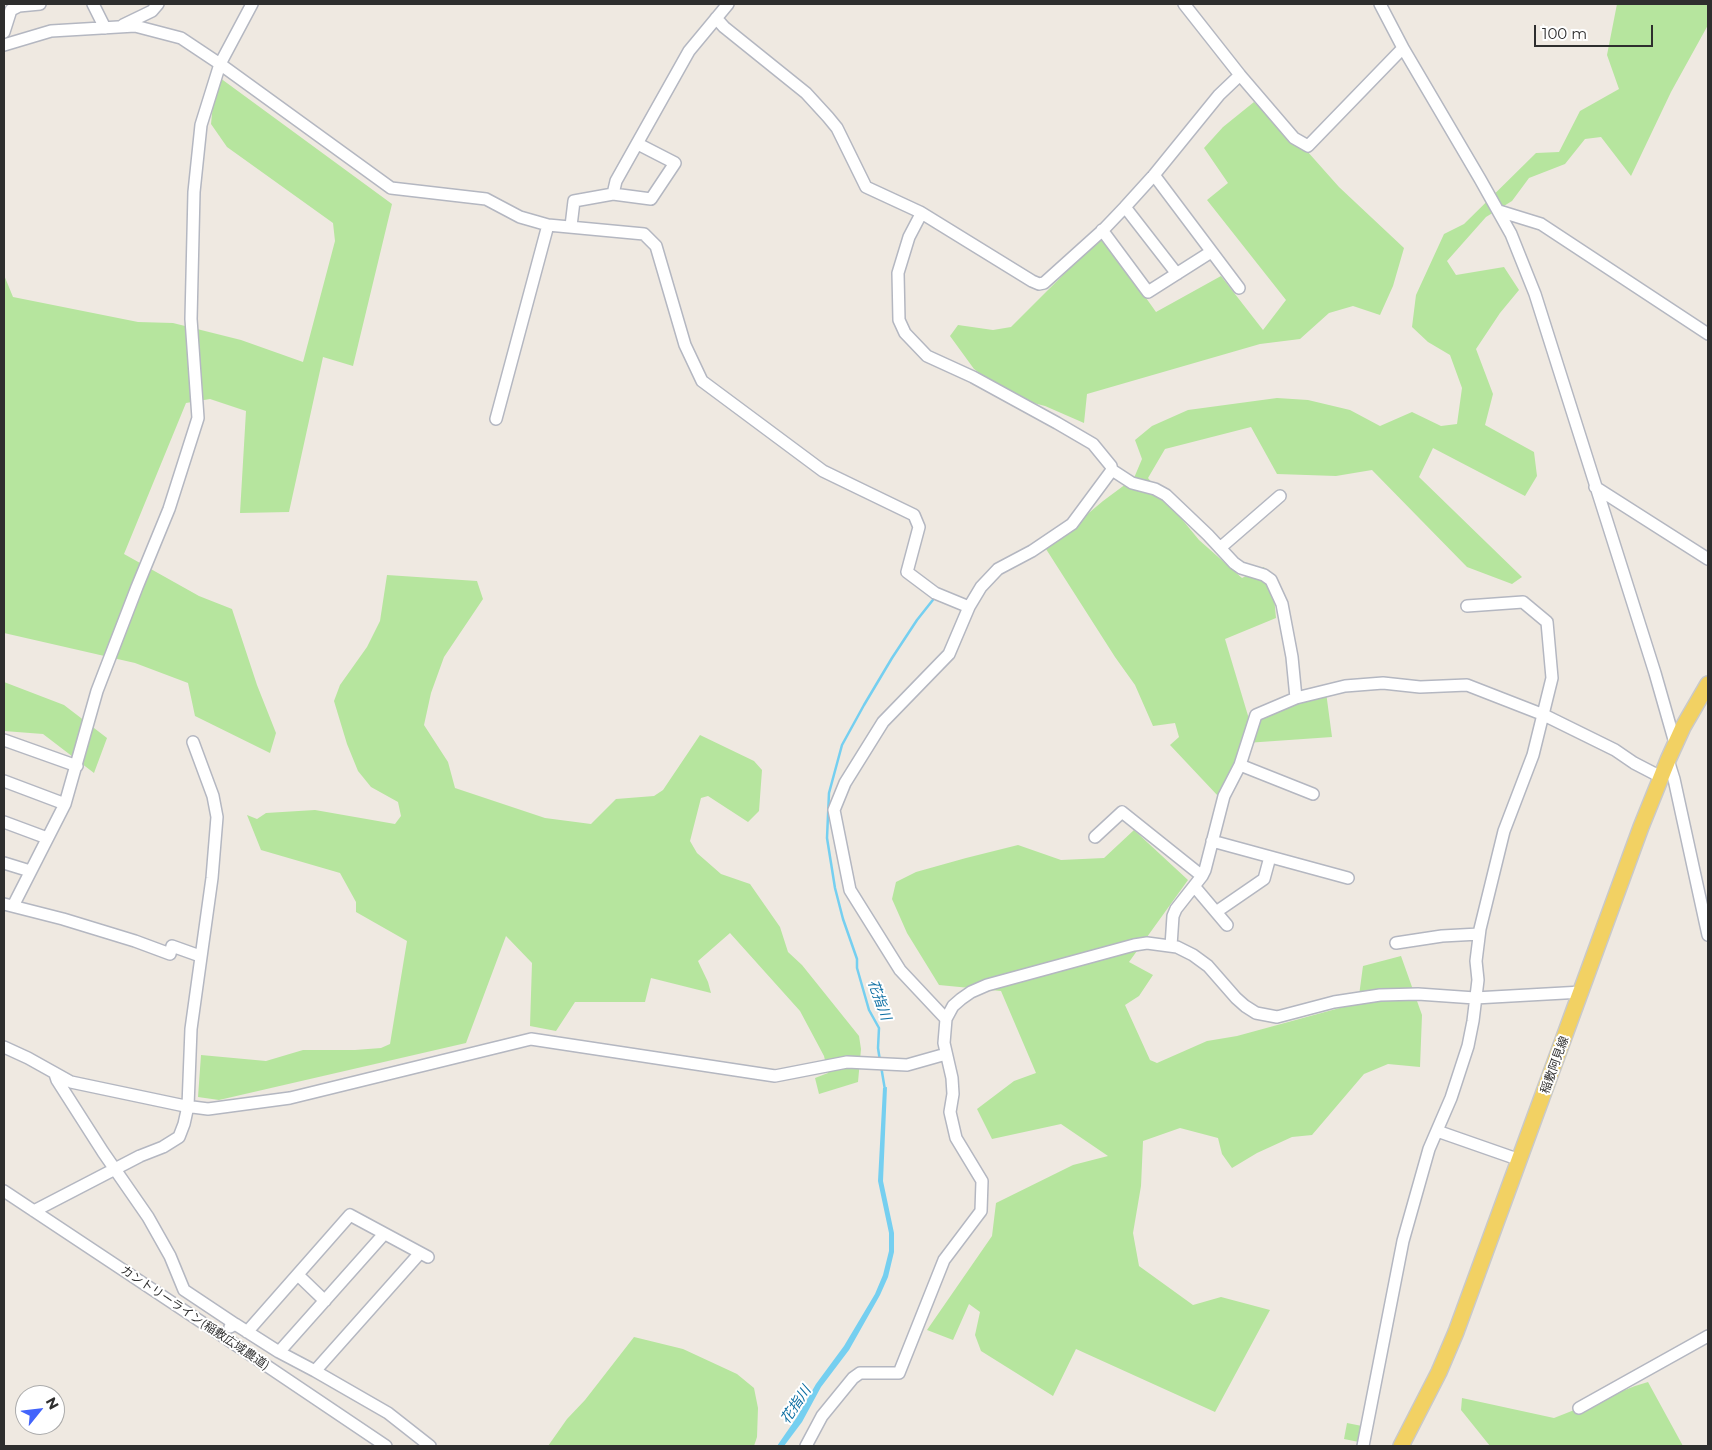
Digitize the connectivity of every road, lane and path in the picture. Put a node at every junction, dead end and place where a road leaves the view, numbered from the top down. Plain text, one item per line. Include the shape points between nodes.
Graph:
1 (40, 4) edge
2 (93, 4) edge
3 (158, 4) edge
4 (252, 4) edge
5 (728, 4) edge
6 (1186, 4) edge
7 (1380, 4) edge
8 (716, 18) junction
9 (120, 27) junction
10 (105, 28) junction
11 (4, 32) edge
12 (4, 46) edge
13 (1403, 48) junction
14 (220, 64) junction
15 (1240, 76) junction
16 (638, 144) junction
17 (1154, 175) junction
18 (613, 194) junction
19 (1125, 207) junction
20 (1499, 211) junction
21 (920, 212) junction
22 (548, 225) junction
23 (571, 226) junction
24 (1102, 230) junction
25 (1211, 252) junction
26 (1177, 274) junction
27 (1239, 288) dead end
28 (1708, 334) edge
29 (496, 418) dead end
30 (1112, 470) junction
31 (1595, 487) junction
32 (1280, 496) dead end
33 (1220, 548) junction
34 (1708, 559) edge
35 (1467, 606) dead end
36 (969, 607) junction
37 (1708, 684) edge
38 (1296, 698) junction
39 (1544, 715) junction
40 (4, 740) edge
41 (193, 742) dead end
42 (1675, 743) junction
43 (1668, 760) junction
44 (1240, 764) junction
45 (77, 766) junction
46 (1661, 777) junction
47 (4, 781) edge
48 (1313, 794) dead end
49 (65, 804) junction
50 (4, 822) edge
51 (1095, 837) dead end
52 (47, 838) junction
53 (1212, 841) junction
54 (1270, 857) junction
55 (4, 863) edge
56 (30, 871) junction
57 (1202, 876) junction
58 (1348, 878) dead end
59 (1194, 886) junction
60 (8, 905) edge
61 (1216, 912) junction
62 (1706, 917) edge
63 (1227, 925) dead end
64 (1479, 934) junction
65 (1708, 935) edge
66 (1396, 943) dead end
67 (1171, 946) junction
68 (200, 956) junction
69 (1582, 992) junction
70 (1476, 998) junction
71 (946, 1020) junction
72 (4, 1047) edge
73 (946, 1054) junction
74 (55, 1074) junction
75 (188, 1106) junction
76 (1437, 1131) junction
77 (1520, 1160) junction
78 (115, 1170) junction
79 (4, 1191) edge
80 (34, 1211) junction
81 (384, 1234) junction
82 (298, 1274) junction
83 (325, 1301) junction
84 (235, 1324) junction
85 (247, 1332) junction
86 (221, 1335) junction
87 (1708, 1336) edge
88 (279, 1352) junction
89 (315, 1371) junction
90 (1579, 1408) dead end
91 (423, 1444) edge
92 (386, 1446) edge
93 (806, 1446) edge
94 (1363, 1446) edge
95 (1401, 1446) edge

1 - 11 street via 11,10
2 - 10 street
3 - 9 street via 152,11
4 - 14 street
5 - 8 street
6 - 15 street
7 - 13 street
8 - 16 street via 689,51
8 - 21 street via 806,93 828,117 866,187
9 - 10 street
9 - 14 street via 135,26 180,38
10 - 12 street via 51,31
13 - 15 street via 1308,146 1294,138
13 - 20 street
14 - 22 street via 391,188 486,199 520,217
14 - 45 street via 201,125 194,192 191,319 198,418 169,509 97,691
15 - 17 street via 1220,95
16 - 18 street via 616,182
16 - 18 street via 674,163 651,199
17 - 19 street
17 - 25 street
18 - 23 street via 574,201
19 - 24 street
19 - 26 street
20 - 28 street via 1541,224
20 - 31 street via 1535,294
21 - 24 street via 1039,284
21 - 30 street via 898,273 899,320 905,333 927,356 989,386 1093,444
22 - 23 street
22 - 29 street
23 - 36 street via 644,234 656,246 685,345 702,381 823,471 914,515 919,527 907,572 935,593
24 - 26 street via 1148,292
25 - 26 street
25 - 27 street
30 - 33 street via 1132,483 1155,489 1166,496
30 - 36 street via 1072,524 998,569 981,587
31 - 34 street
31 - 42 street
32 - 33 street
33 - 38 street via 1242,568 1271,580 1276,588 1292,657
35 - 39 street via 1523,602 1547,622 1552,678
36 - 71 street via 949,654 883,722 845,783 834,810 850,890 900,970
37 - 42 main road, 稲敷阿見線
38 - 39 street via 1358,684 1466,685
38 - 44 street via 1256,715
39 - 46 street
39 - 64 street via 1534,755 1504,831
40 - 45 street
41 - 68 street via 213,796 216,817 212,878
42 - 43 main road, 稲敷阿見線
43 - 46 main road, 稲敷阿見線
43 - 62 street
44 - 48 street
44 - 53 street via 1224,796
45 - 49 street
46 - 69 main road, 稲敷阿見線
47 - 49 street
49 - 52 street
50 - 52 street
51 - 57 street via 1122,812
52 - 56 street
53 - 54 street
53 - 57 street
54 - 58 street
54 - 61 street via 1264,879
55 - 56 street
56 - 60 street
57 - 59 street
59 - 61 street
59 - 67 street via 1172,916
60 - 68 street via 170,954 172,946
61 - 63 street
62 - 65 street
64 - 66 street
64 - 70 street
67 - 70 street via 1193,955 1208,966 1245,1006 1266,1015 1283,1016 1334,1002 1380,995
67 - 71 street via 1134,945 987,985 961,999
68 - 75 street via 191,1029
69 - 70 street
69 - 77 main road, 稲敷阿見線
70 - 76 street via 1468,1046
71 - 73 street
72 - 74 street
73 - 75 street via 907,1065 847,1062 775,1076 531,1039 290,1098 208,1108
73 - 93 street via 952,1078 950,1112 956,1138 982,1181 981,1211 944,1260 899,1373 860,1373 853,1378 822,1416
74 - 75 street via 89,1087
74 - 78 street
75 - 78 street via 179,1137
76 - 77 street
76 - 94 street via 1403,1241
77 - 95 main road, 稲敷阿見線 via 1456,1332
78 - 80 street
78 - 84 street via 148,1217 184,1290
79 - 80 street, カントリーライン(稲敷広域農道)
80 - 86 street, カントリーライン(稲敷広域農道)
81 - 82 street via 350,1215
81 - 83 street
81 - 89 street via 424,1255
82 - 83 street
82 - 85 street
83 - 88 street
84 - 85 street
84 - 86 street
85 - 88 street
86 - 92 street, カントリーライン(稲敷広域農道)
87 - 90 street
88 - 89 street
89 - 91 street via 388,1413

